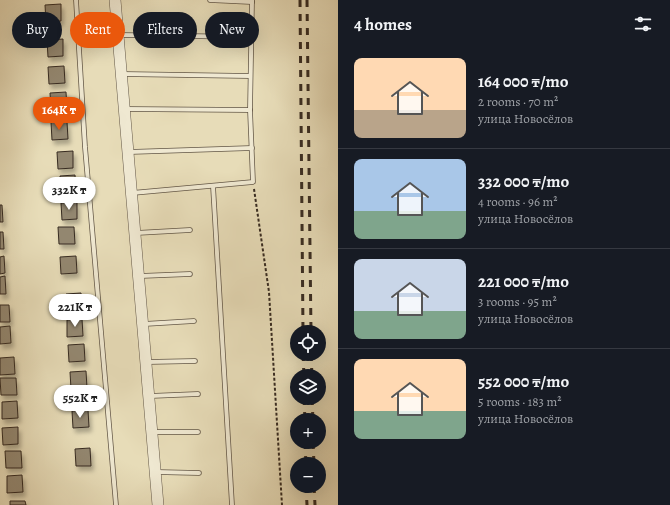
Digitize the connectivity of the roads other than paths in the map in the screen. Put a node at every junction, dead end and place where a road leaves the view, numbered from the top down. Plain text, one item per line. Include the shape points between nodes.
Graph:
1 (76, 0) edge
2 (115, 0) edge
3 (210, 0) edge
4 (252, 1) edge
5 (116, 12) edge
6 (252, 12) edge
7 (125, 35) edge
8 (205, 36) edge
9 (119, 48) edge
10 (251, 48) edge
11 (122, 74) junction
12 (250, 76) junction
13 (125, 109) junction
14 (250, 110) junction
15 (252, 148) junction
16 (129, 152) junction
17 (213, 186) junction
18 (132, 193) junction
19 (190, 230) dead end
20 (136, 233) junction
21 (190, 274) dead end
22 (139, 276) junction
23 (194, 321) dead end
24 (143, 324) junction
25 (195, 361) dead end
26 (146, 362) junction
27 (198, 394) dead end
28 (149, 396) junction
29 (152, 432) junction
30 (198, 432) dead end
31 (156, 472) junction
32 (199, 473) dead end
33 (116, 505) edge
34 (158, 505) edge
35 (232, 505) edge

1 - 33 lane via 85,147
2 - 5 street
3 - 4 lane
4 - 6 lane
7 - 8 lane
9 - 11 street
10 - 12 lane
11 - 12 lane
11 - 13 street
12 - 14 lane
13 - 14 lane
13 - 16 street
14 - 15 lane
15 - 16 lane
15 - 17 lane via 253,182
16 - 18 street
17 - 18 lane
17 - 35 lane
18 - 20 street
19 - 20 lane
20 - 22 street
21 - 22 lane
22 - 24 street
23 - 24 lane
24 - 26 street
25 - 26 lane
26 - 28 street
27 - 28 lane
28 - 29 street
29 - 30 lane
29 - 31 street
31 - 32 lane
31 - 34 street

